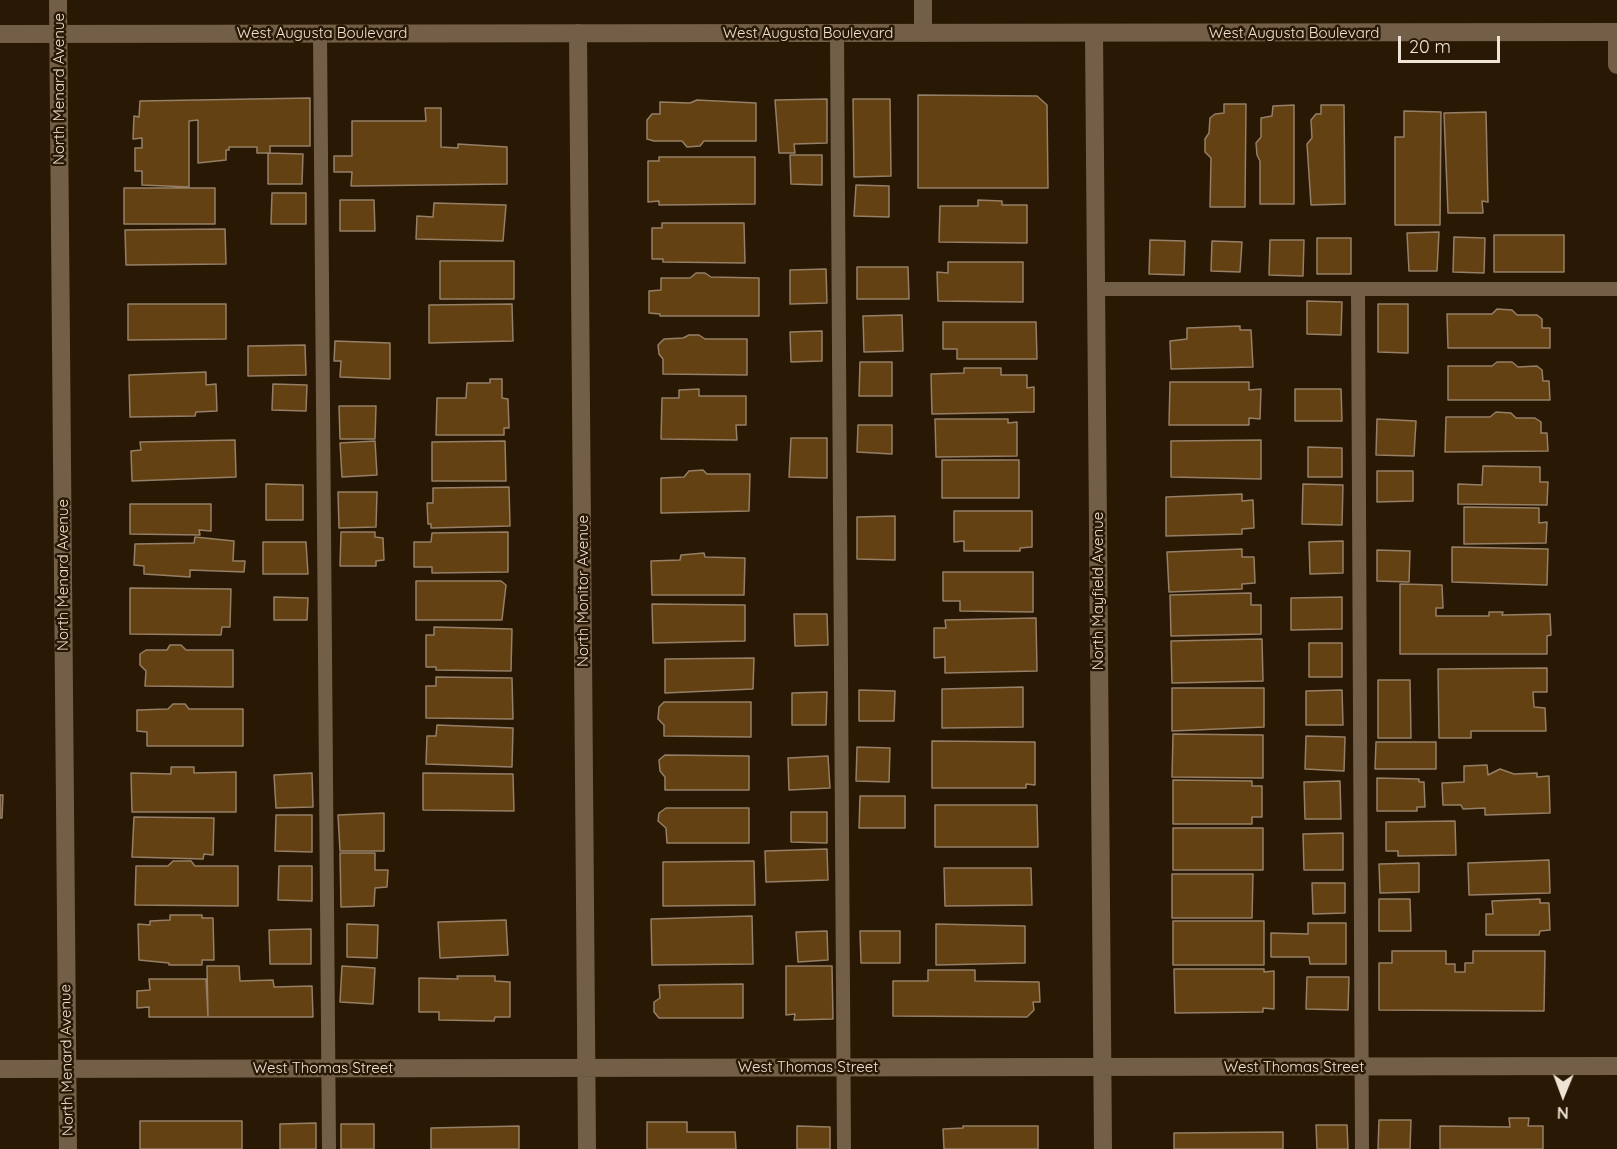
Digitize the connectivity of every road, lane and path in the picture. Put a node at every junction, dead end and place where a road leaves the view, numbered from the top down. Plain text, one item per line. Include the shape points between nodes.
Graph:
1 (58, 0) edge
2 (923, 0) edge
3 (1617, 32) edge
4 (58, 33) junction
5 (320, 33) junction
6 (578, 33) junction
7 (837, 33) junction
8 (923, 33) junction
9 (1094, 33) junction
10 (0, 34) edge
11 (1617, 65) edge
12 (1096, 289) junction
13 (1617, 289) edge
14 (1358, 290) junction
15 (1362, 1066) junction
16 (1617, 1066) edge
17 (843, 1067) junction
18 (1102, 1067) junction
19 (328, 1068) junction
20 (586, 1068) junction
21 (0, 1069) edge
22 (67, 1069) junction
23 (68, 1149) edge
24 (329, 1149) edge
25 (587, 1149) edge
26 (844, 1149) edge
27 (1103, 1149) edge
28 (1362, 1149) edge

1 - 4 street, North Menard Avenue
2 - 8 street
3 - 9 street, West Augusta Boulevard
3 - 11 street
4 - 5 street, West Augusta Boulevard
4 - 10 street, West Augusta Boulevard
4 - 22 street, North Menard Avenue
5 - 6 street, West Augusta Boulevard
5 - 19 lane
6 - 7 street, West Augusta Boulevard
6 - 20 street, North Monitor Avenue
7 - 8 street, West Augusta Boulevard
7 - 17 lane
8 - 9 street, West Augusta Boulevard
9 - 12 street, North Mayfield Avenue
12 - 14 lane
12 - 18 street, North Mayfield Avenue
13 - 14 lane
14 - 15 lane
15 - 16 street, West Thomas Street
15 - 18 street, West Thomas Street
15 - 28 lane
17 - 18 street, West Thomas Street
17 - 20 street, West Thomas Street
17 - 26 lane
18 - 27 street, North Mayfield Avenue
19 - 20 street, West Thomas Street
19 - 22 street, West Thomas Street
19 - 24 lane
20 - 25 street, North Monitor Avenue
21 - 22 street, West Thomas Street
22 - 23 street, North Menard Avenue

